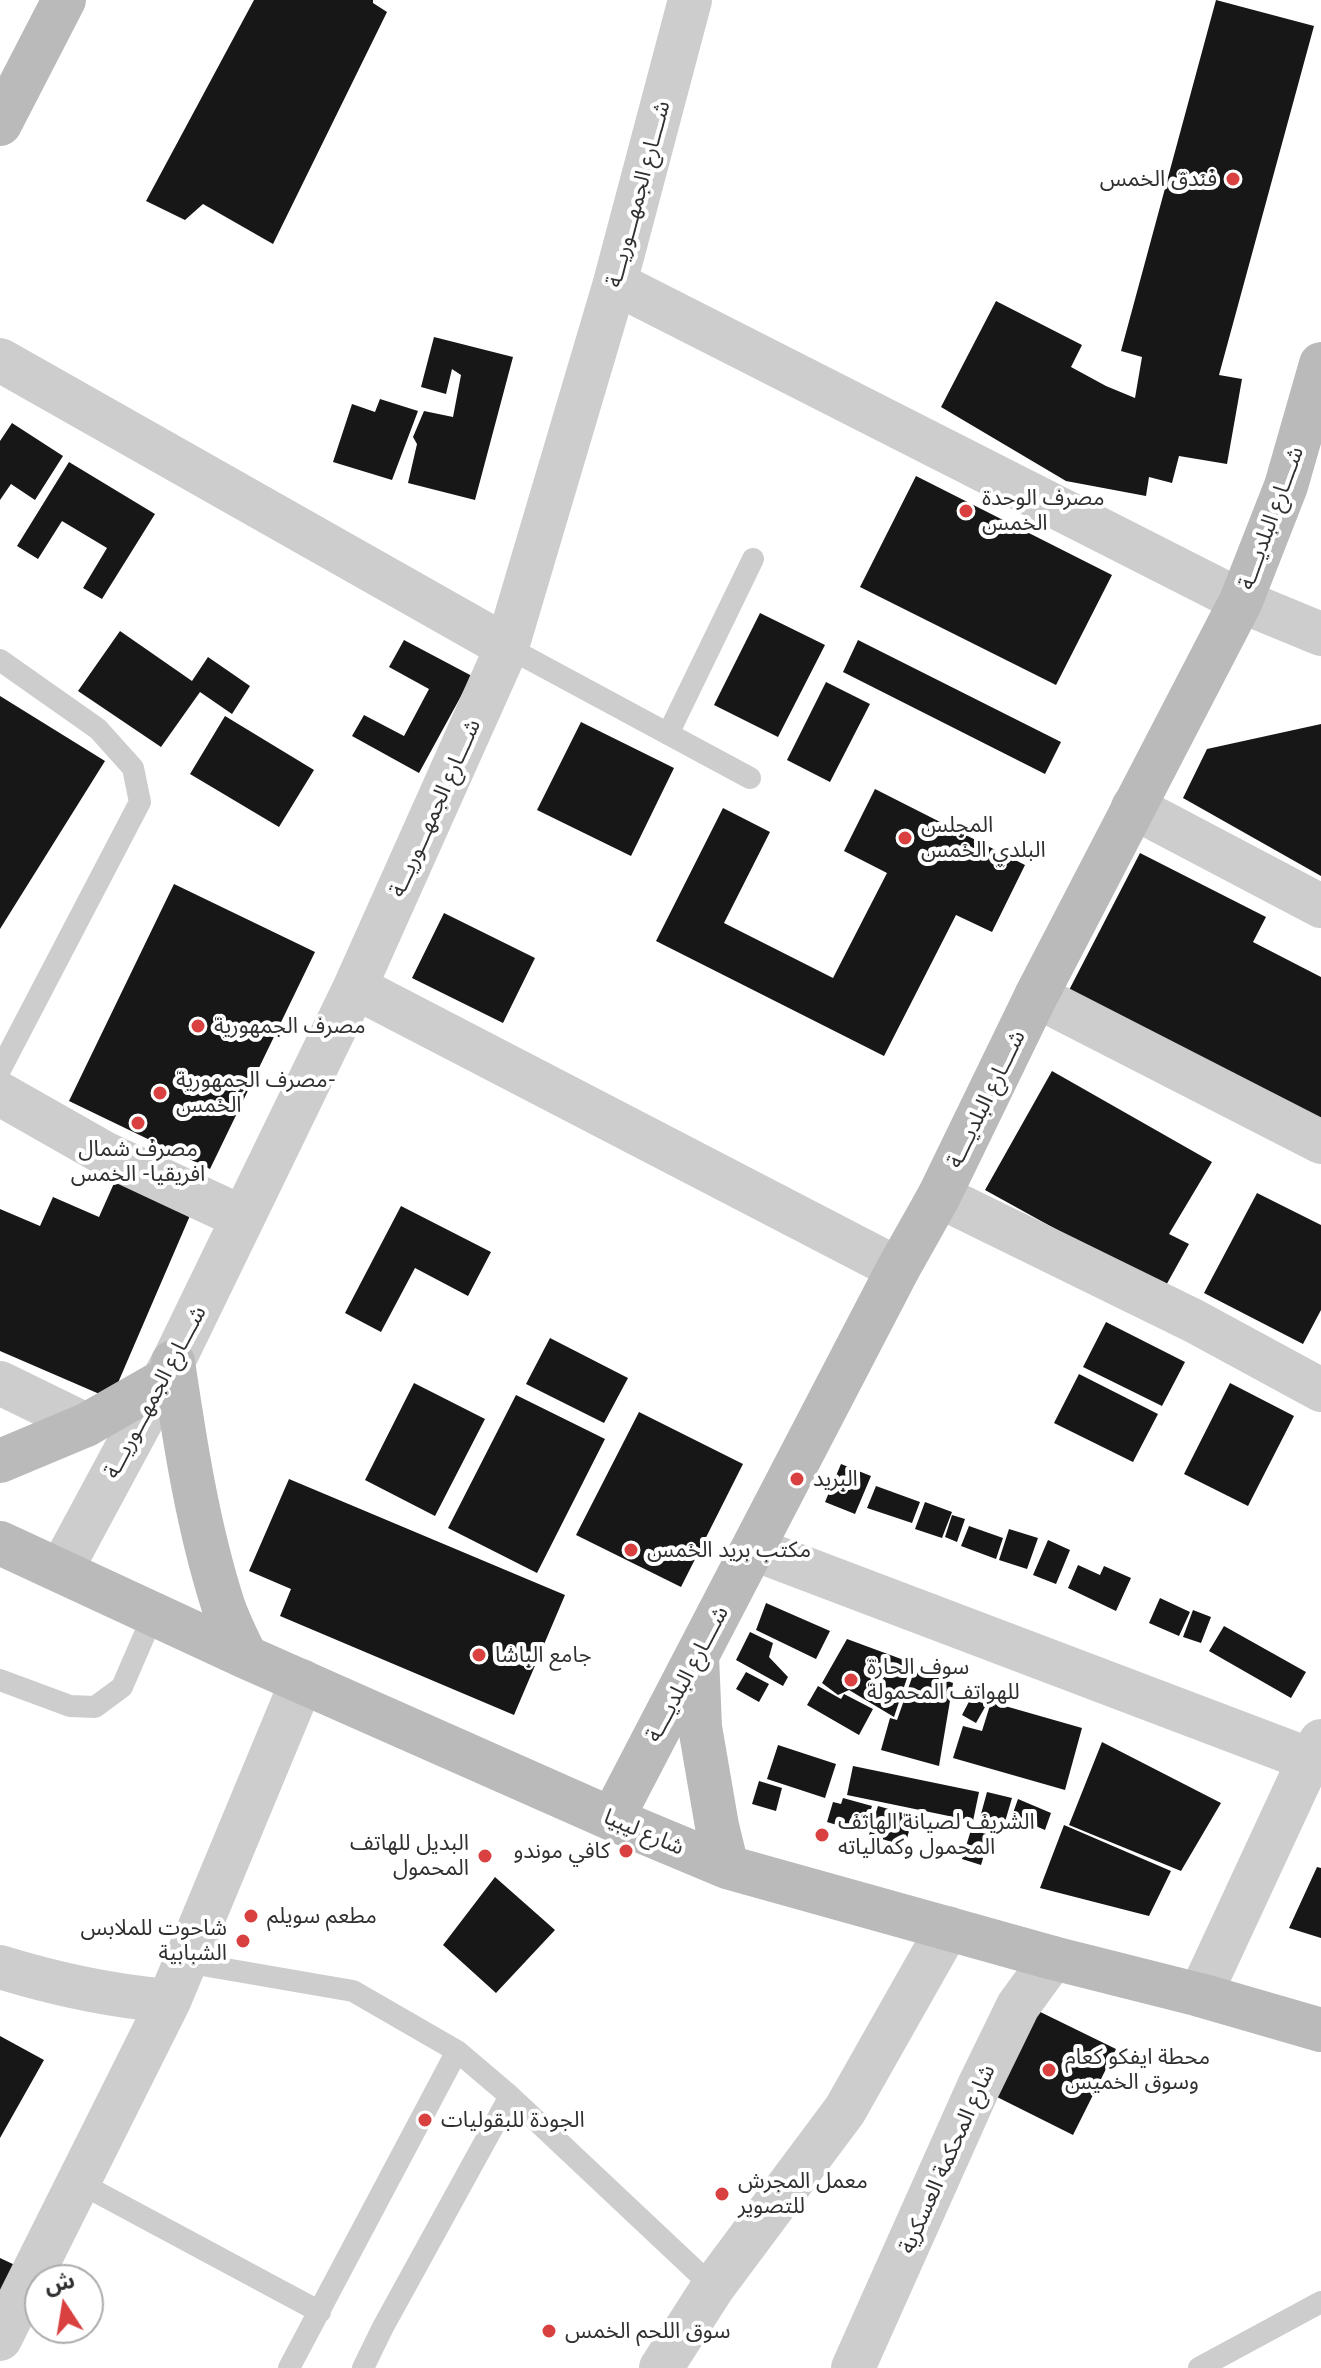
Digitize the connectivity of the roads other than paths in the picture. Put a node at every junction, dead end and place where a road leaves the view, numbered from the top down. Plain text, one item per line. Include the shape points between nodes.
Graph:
1 (64, 0) edge
2 (690, 0) edge
3 (0, 124) edge
4 (615, 283) junction
5 (0, 360) edge
6 (1321, 364) edge
7 (753, 559) dead end
8 (1241, 601) junction
9 (1321, 634) edge
10 (507, 647) junction
11 (0, 660) edge
12 (668, 734) junction
13 (750, 778) dead end
14 (1133, 807) junction
15 (1321, 906) edge
16 (355, 987) junction
17 (1036, 996) junction
18 (0, 1070) edge
19 (0, 1094) edge
20 (1321, 1142) edge
21 (939, 1196) junction
22 (243, 1218) junction
23 (898, 1269) junction
24 (168, 1372) junction
25 (0, 1383) edge
26 (1321, 1390) edge
27 (86, 1425) junction
28 (0, 1461) edge
29 (0, 1543) edge
30 (754, 1549) junction
31 (61, 1570) junction
32 (154, 1613) junction
33 (697, 1654) junction
34 (246, 1657) junction
35 (0, 1680) edge
36 (302, 1681) junction
37 (1317, 1755) edge
38 (612, 1819) junction
39 (727, 1867) junction
40 (948, 1928) junction
41 (1053, 1958) junction
42 (0, 1967) edge
43 (177, 1982) junction
44 (1200, 1995) junction
45 (1321, 2030) edge
46 (457, 2051) junction
47 (510, 2096) junction
48 (78, 2182) junction
49 (713, 2287) junction
50 (1321, 2302) edge
51 (320, 2312) junction
52 (0, 2339) edge
53 (289, 2368) edge
54 (363, 2368) edge
55 (661, 2368) edge
56 (853, 2368) edge
57 (1199, 2368) edge

1 - 3 street
2 - 4 street, شــــارع الجمهـــوريـــة
4 - 8 street
4 - 10 street, شــــارع الجمهـــوريـــة
5 - 10 street
6 - 8 street, شــــارع البلديــــة via 1286,486
7 - 12 lane
8 - 9 street
8 - 14 street, شــــارع البلديــــة
10 - 12 lane
10 - 16 street, شــــارع الجمهـــوريـــة
11 - 18 lane via 98,729 133,768 140,802
12 - 13 lane
14 - 15 street
14 - 17 street, شــــارع البلديــــة
16 - 22 street, شــــارع الجمهـــوريـــة
16 - 23 street
17 - 20 street
17 - 21 street, شــــارع البلديــــة
19 - 22 street via 104,1153
21 - 23 street, شــــارع البلديــــة
21 - 26 street via 1194,1321
22 - 24 street, شــــارع الجمهـــوريـــة
23 - 30 street, شــــارع البلديــــة
24 - 27 street
24 - 31 street, شــــارع الجمهـــوريـــة
24 - 34 street via 224,1607
25 - 27 street
27 - 28 street
29 - 31 street, شارع ليبيا
30 - 33 street, شــــارع البلديــــة
30 - 37 street
31 - 32 street, شارع ليبيا
32 - 34 street, شارع ليبيا
32 - 35 lane via 122,1687 95,1707 70,1706
33 - 38 street, شــــارع البلديــــة
33 - 39 street via 700,1727
34 - 36 street, شارع ليبيا
36 - 38 street, شارع ليبيا
36 - 43 street
37 - 44 street
38 - 39 street, شارع ليبيا
39 - 40 street, شارع ليبيا
40 - 41 street, شارع ليبيا
40 - 49 street via 845,2110
41 - 44 street, شارع ليبيا
41 - 56 street, شارع المحكمة العسكرية via 1018,2006 985,2073
42 - 43 street via 97,1992
43 - 46 lane via 353,1991
43 - 48 street
44 - 45 street, شارع ليبيا
46 - 47 lane
46 - 51 lane
47 - 49 lane
47 - 54 lane
48 - 51 lane
48 - 52 street
49 - 55 street
50 - 57 lane
51 - 53 lane

